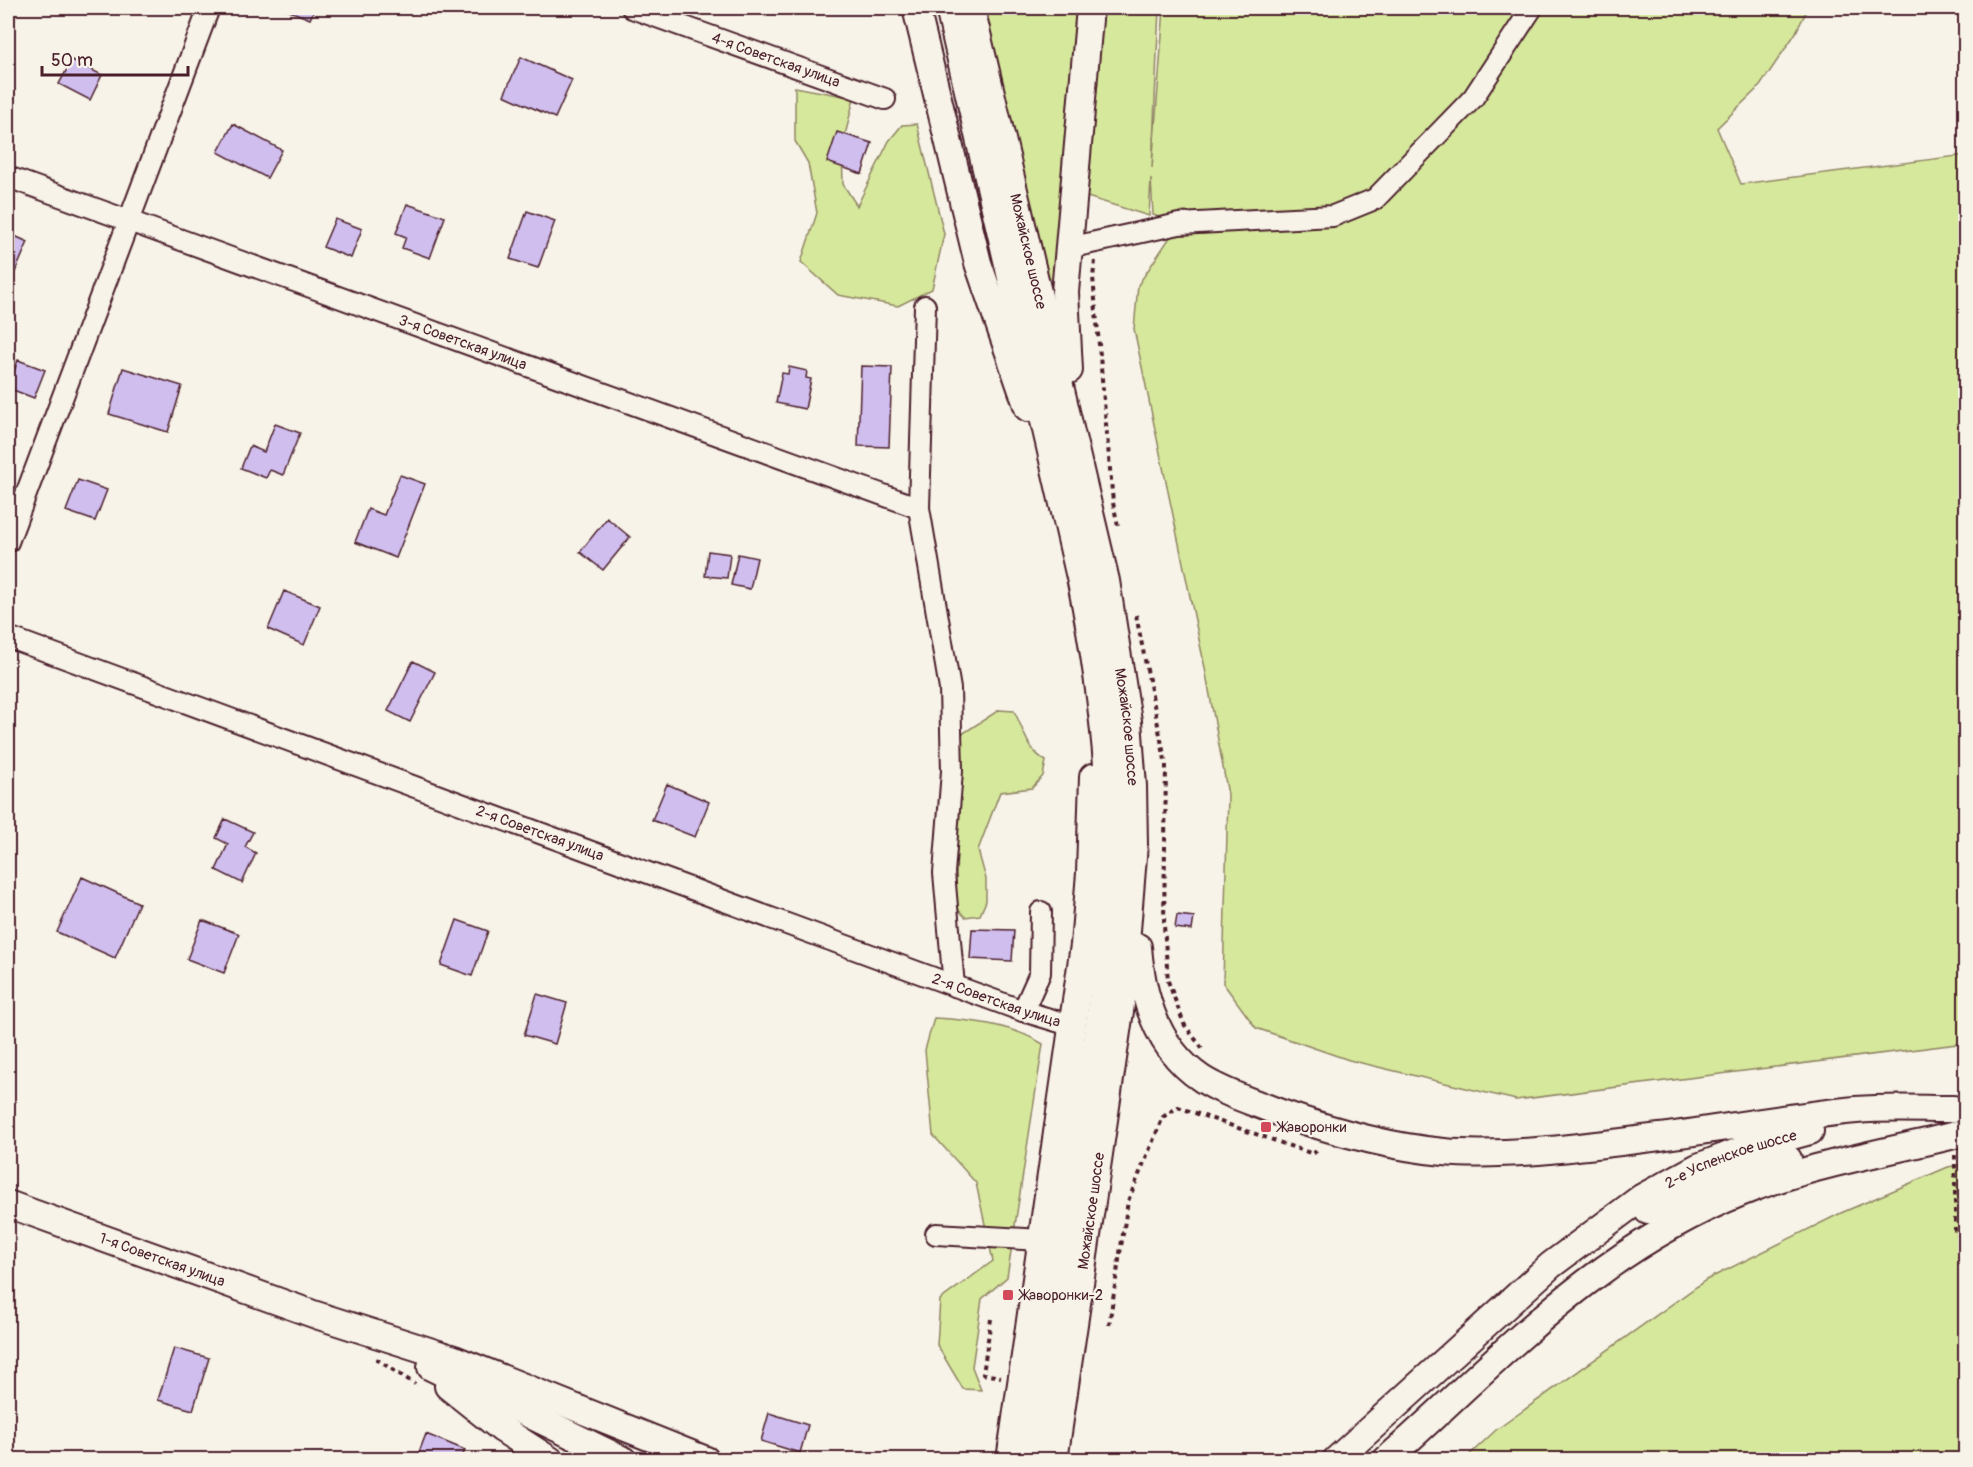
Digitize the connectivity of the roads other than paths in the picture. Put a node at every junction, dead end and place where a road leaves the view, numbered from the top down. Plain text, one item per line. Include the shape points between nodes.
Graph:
1 (209, 8) edge
2 (632, 8) edge
3 (915, 8) edge
4 (949, 8) edge
5 (971, 8) edge
6 (1090, 8) edge
7 (1532, 8) edge
8 (885, 99) dead end
9 (8, 177) edge
10 (128, 222) junction
11 (1068, 248) junction
12 (925, 306) dead end
13 (920, 508) junction
14 (1078, 514) junction
15 (8, 542) edge
16 (1081, 582) junction
17 (8, 637) edge
18 (1134, 844) junction
19 (1041, 912) dead end
20 (954, 986) junction
21 (1023, 1011) junction
22 (1073, 1026) junction
23 (1959, 1108) edge
24 (1960, 1135) edge
25 (8, 1204) edge
26 (936, 1234) dead end
27 (1042, 1240) junction
28 (1586, 1240) junction
29 (316, 1315) junction
30 (371, 1348) junction
31 (1016, 1459) edge
32 (550, 1460) edge
33 (623, 1460) edge
34 (706, 1460) edge
35 (1054, 1460) edge
36 (1336, 1460) edge
37 (1386, 1460) edge

1 - 10 street
2 - 8 street, 4-я Советская улица
3 - 14 main road via 978,263
4 - 14 main road, Можайское шоссе
5 - 14 main road, Можайское шоссе
6 - 11 main road
7 - 11 street via 1473,98 1375,199 1333,216 1179,224
9 - 10 street, 3-я Советская улица
10 - 13 street, 3-я Советская улица
10 - 15 street
11 - 14 main road via 1065,292
12 - 13 street
13 - 20 street via 950,689 952,771 944,873
14 - 16 main road, Можайское шоссе
14 - 18 main road, Можайское шоссе via 1106,581 1128,722
16 - 22 main road via 1093,802 1084,945
16 - 31 main road, Можайское шоссе via 1106,733 1112,845 1110,913 1101,1002
17 - 20 street, 2-я Советская улица
18 - 23 main road via 1142,984 1157,1027 1200,1078 1228,1093 1304,1121 1397,1146 1456,1152 1604,1144 1857,1110
18 - 35 main road, Можайское шоссе via 1121,1004
19 - 21 street via 1040,974
20 - 21 street, 2-я Советская улица
21 - 22 street, 2-я Советская улица
22 - 27 main road
23 - 28 main road, 2-е Успенское шоссе via 1838,1125 1745,1149 1698,1167 1641,1197
24 - 28 main road, 2-е Успенское шоссе via 1872,1144 1773,1162 1716,1181
24 - 37 main road via 1778,1179 1698,1212 1653,1236 1603,1267 1565,1297
25 - 29 main road, 1-я Советская улица
26 - 27 street
27 - 31 main road
28 - 36 main road, 2-е Успенское шоссе via 1551,1265
29 - 30 main road
29 - 34 main road via 454,1359
30 - 32 main road via 418,1366
30 - 33 main road

